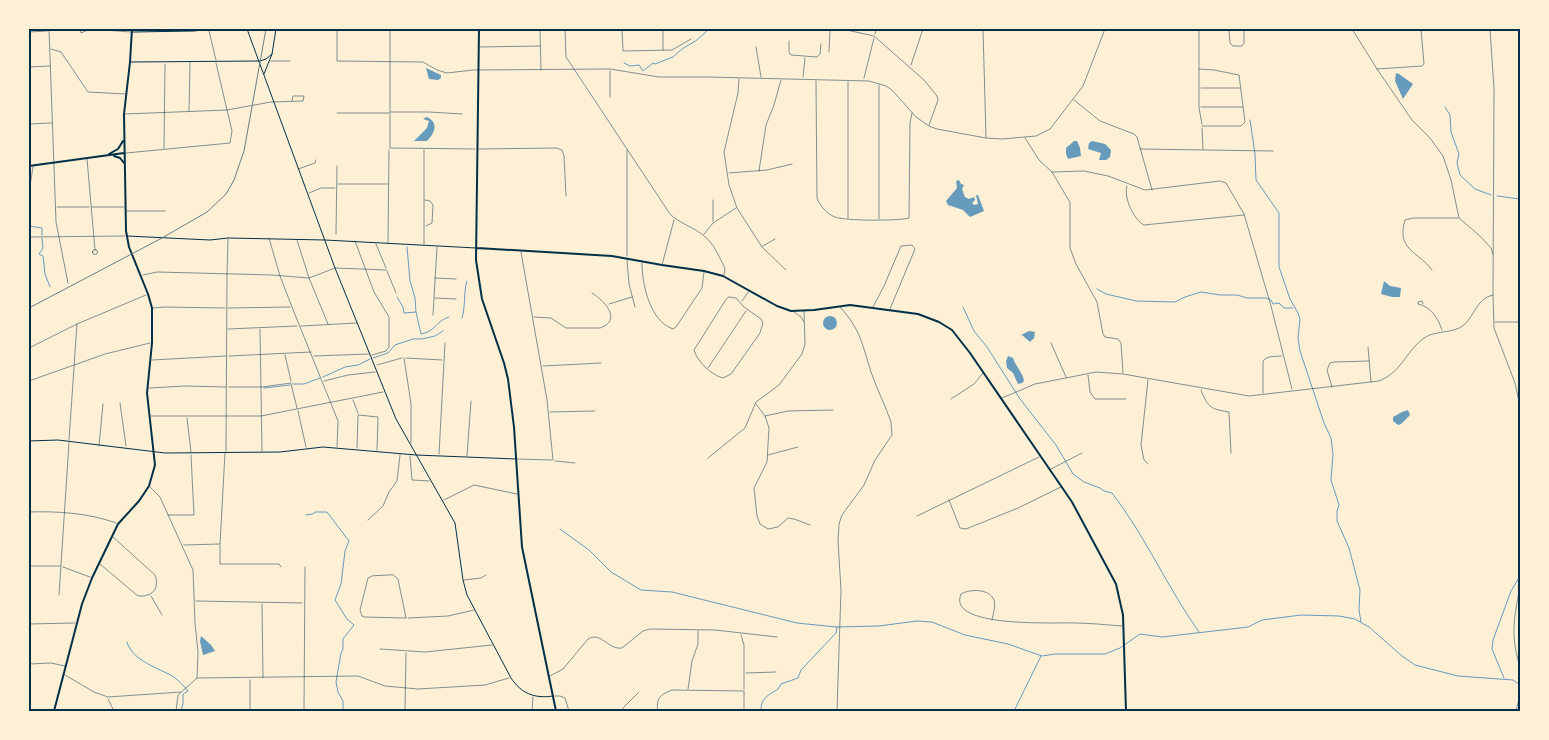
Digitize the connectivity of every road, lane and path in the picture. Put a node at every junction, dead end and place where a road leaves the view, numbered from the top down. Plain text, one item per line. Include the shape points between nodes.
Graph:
1 (49, 29) edge
2 (80, 29) edge
3 (89, 29) edge
4 (172, 29) edge
5 (203, 29) edge
6 (209, 29) edge
7 (246, 29) edge
8 (276, 29) edge
9 (337, 29) edge
10 (390, 29) edge
11 (479, 29) edge
12 (540, 29) edge
13 (566, 29) edge
14 (622, 29) edge
15 (663, 29) edge
16 (830, 29) edge
17 (842, 29) edge
18 (848, 29) edge
19 (876, 29) edge
20 (923, 29) edge
21 (983, 29) edge
22 (1105, 29) edge
23 (1199, 29) edge
24 (1229, 29) edge
25 (1244, 29) edge
26 (1352, 29) edge
27 (1421, 29) edge
28 (1490, 29) edge
29 (132, 30) edge
30 (49, 31) junction
31 (29, 32) edge
32 (172, 32) junction
33 (874, 36) junction
34 (692, 39) dead end
35 (789, 41) dead end
36 (821, 44) dead end
37 (540, 46) junction
38 (480, 47) junction
39 (756, 47) dead end
40 (50, 49) junction
41 (663, 50) junction
42 (829, 52) dead end
43 (272, 54) junction
44 (805, 56) junction
45 (266, 59) junction
46 (259, 61) junction
47 (269, 61) junction
48 (290, 61) dead end
49 (130, 62) junction
50 (165, 62) junction
51 (190, 62) junction
52 (216, 62) junction
53 (390, 62) junction
54 (50, 66) junction
55 (29, 67) edge
56 (261, 67) junction
57 (910, 67) junction
58 (1199, 69) junction
59 (1377, 69) junction
60 (480, 70) junction
61 (541, 70) junction
62 (575, 70) junction
63 (610, 70) junction
64 (264, 75) junction
65 (740, 78) junction
66 (761, 78) junction
67 (781, 79) junction
68 (802, 79) junction
69 (816, 79) junction
70 (848, 80) junction
71 (864, 80) junction
72 (879, 83) junction
73 (1199, 88) junction
74 (1241, 88) junction
75 (126, 94) junction
76 (610, 97) dead end
77 (1072, 99) junction
78 (274, 101) junction
79 (292, 101) junction
80 (1200, 107) junction
81 (1243, 107) junction
82 (227, 110) junction
83 (189, 112) junction
84 (389, 112) junction
85 (164, 113) junction
86 (337, 113) dead end
87 (912, 113) junction
88 (124, 114) junction
89 (462, 114) dead end
90 (52, 123) junction
91 (29, 124) edge
92 (929, 126) junction
93 (1202, 126) junction
94 (1024, 137) junction
95 (124, 138) junction
96 (986, 138) junction
97 (164, 148) junction
98 (390, 148) junction
99 (424, 148) junction
100 (627, 148) junction
101 (478, 149) junction
102 (1140, 149) junction
103 (1203, 150) junction
104 (1273, 151) dead end
105 (124, 154) junction
106 (112, 155) junction
107 (106, 156) junction
108 (87, 158) junction
109 (316, 160) dead end
110 (54, 162) junction
111 (125, 164) junction
112 (792, 164) dead end
113 (33, 165) junction
114 (29, 166) edge
115 (337, 166) dead end
116 (298, 169) junction
117 (759, 171) junction
118 (1052, 172) junction
119 (728, 173) junction
120 (337, 184) junction
121 (389, 184) junction
122 (1127, 184) junction
123 (336, 188) junction
124 (1152, 190) junction
125 (29, 192) edge
126 (307, 193) junction
127 (566, 196) dead end
128 (424, 200) junction
129 (713, 200) dead end
130 (55, 207) junction
131 (91, 207) junction
132 (126, 207) junction
133 (737, 208) junction
134 (165, 211) dead end
135 (126, 212) junction
136 (1244, 214) junction
137 (674, 218) junction
138 (1459, 218) junction
139 (848, 219) junction
140 (879, 219) junction
141 (713, 223) junction
142 (424, 226) junction
143 (336, 234) dead end
144 (703, 235) junction
145 (57, 236) junction
146 (94, 236) junction
147 (127, 236) junction
148 (29, 237) edge
149 (228, 238) junction
150 (269, 238) junction
151 (296, 239) junction
152 (775, 239) dead end
153 (325, 240) junction
154 (355, 241) junction
155 (375, 242) junction
156 (388, 243) junction
157 (424, 245) junction
158 (437, 246) junction
159 (762, 247) junction
160 (476, 248) junction
161 (95, 250) dead end
162 (521, 250) junction
163 (1493, 255) junction
164 (627, 258) junction
165 (642, 261) junction
166 (662, 265) junction
167 (335, 268) junction
168 (365, 270) junction
169 (386, 270) junction
170 (786, 270) dead end
171 (1432, 270) dead end
172 (704, 271) junction
173 (227, 274) junction
174 (141, 276) junction
175 (280, 276) junction
176 (724, 276) junction
177 (309, 278) junction
178 (435, 278) junction
179 (456, 278) dead end
180 (68, 283) dead end
181 (750, 290) junction
182 (396, 293) dead end
183 (592, 293) dead end
184 (29, 294) edge
185 (148, 294) junction
186 (1493, 296) junction
187 (632, 297) junction
188 (433, 298) junction
189 (456, 299) dead end
190 (741, 302) junction
191 (30, 303) edge
192 (1423, 304) dead end
193 (607, 305) junction
194 (839, 306) junction
195 (292, 307) junction
196 (635, 307) dead end
197 (872, 307) junction
198 (152, 308) junction
199 (227, 308) junction
200 (747, 309) junction
201 (890, 309) junction
202 (791, 311) junction
203 (804, 311) junction
204 (433, 315) dead end
205 (532, 316) junction
206 (1494, 322) junction
207 (1520, 322) edge
208 (357, 323) junction
209 (805, 323) junction
210 (77, 324) junction
211 (328, 325) junction
212 (299, 326) junction
213 (260, 328) junction
214 (227, 329) junction
215 (1442, 332) junction
216 (152, 343) junction
217 (445, 343) dead end
218 (1051, 343) dead end
219 (1368, 347) dead end
220 (29, 348) edge
221 (311, 352) junction
222 (261, 354) junction
223 (285, 354) junction
224 (369, 354) junction
225 (227, 356) junction
226 (313, 356) junction
227 (1284, 356) junction
228 (404, 358) junction
229 (150, 360) junction
230 (444, 360) junction
231 (1368, 361) junction
232 (601, 364) dead end
233 (74, 365) junction
234 (374, 366) junction
235 (541, 366) junction
236 (708, 369) junction
237 (376, 372) junction
238 (983, 372) junction
239 (1088, 373) junction
240 (1123, 374) junction
241 (1148, 378) junction
242 (1067, 379) junction
243 (29, 381) edge
244 (323, 381) junction
245 (1371, 382) junction
246 (291, 383) junction
247 (227, 387) junction
248 (262, 387) junction
249 (1332, 387) junction
250 (148, 388) junction
251 (1200, 388) junction
252 (1292, 391) junction
253 (385, 392) junction
254 (1263, 395) junction
255 (952, 399) dead end
256 (1001, 399) junction
257 (1126, 399) dead end
258 (353, 400) junction
259 (471, 401) dead end
260 (120, 403) dead end
261 (332, 403) junction
262 (755, 403) junction
263 (102, 404) dead end
264 (1520, 406) edge
265 (298, 410) junction
266 (832, 410) dead end
267 (594, 411) dead end
268 (548, 412) junction
269 (358, 415) junction
270 (150, 416) junction
271 (186, 416) junction
272 (227, 416) junction
273 (261, 416) junction
274 (765, 416) junction
275 (29, 441) edge
276 (69, 441) junction
277 (411, 445) junction
278 (99, 446) junction
279 (337, 448) junction
280 (798, 448) dead end
281 (306, 449) junction
282 (126, 450) junction
283 (357, 450) junction
284 (154, 452) junction
285 (226, 452) junction
286 (262, 452) junction
287 (377, 452) junction
288 (191, 453) junction
289 (400, 453) junction
290 (1082, 453) dead end
291 (1232, 453) dead end
292 (410, 454) junction
293 (416, 455) junction
294 (768, 455) junction
295 (439, 456) junction
296 (1040, 456) junction
297 (467, 457) junction
298 (708, 458) dead end
299 (516, 459) junction
300 (553, 460) junction
301 (575, 463) dead end
302 (1148, 464) dead end
303 (1050, 470) junction
304 (431, 481) junction
305 (149, 486) junction
306 (1062, 486) junction
307 (518, 494) junction
308 (949, 500) junction
309 (443, 501) junction
310 (29, 512) edge
311 (64, 513) junction
312 (168, 515) junction
313 (917, 516) dead end
314 (368, 520) dead end
315 (118, 524) junction
316 (810, 525) dead end
317 (111, 536) junction
318 (220, 544) junction
319 (182, 546) junction
320 (99, 563) junction
321 (29, 566) edge
322 (61, 566) junction
323 (281, 567) dead end
324 (305, 567) dead end
325 (486, 575) dead end
326 (92, 578) junction
327 (463, 580) junction
328 (1520, 586) edge
329 (59, 595) dead end
330 (150, 595) junction
331 (194, 601) junction
332 (262, 602) junction
333 (304, 603) junction
334 (475, 609) junction
335 (162, 615) dead end
336 (406, 618) junction
337 (992, 620) junction
338 (78, 623) junction
339 (29, 624) edge
340 (1123, 626) junction
341 (698, 629) junction
342 (741, 634) junction
343 (777, 638) dead end
344 (494, 644) junction
345 (380, 649) dead end
346 (406, 651) junction
347 (29, 664) edge
348 (66, 666) junction
349 (1520, 667) edge
350 (776, 672) dead end
351 (64, 674) junction
352 (744, 674) junction
353 (549, 676) junction
354 (197, 678) junction
355 (250, 678) junction
356 (263, 678) junction
357 (304, 678) junction
358 (511, 678) junction
359 (406, 688) junction
360 (688, 690) junction
361 (744, 691) junction
362 (181, 692) junction
363 (639, 692) dead end
364 (533, 696) junction
365 (553, 696) junction
366 (108, 697) junction
367 (54, 711) edge
368 (114, 711) edge
369 (176, 711) edge
370 (250, 711) edge
371 (304, 711) edge
372 (405, 711) edge
373 (532, 711) edge
374 (556, 711) edge
375 (569, 711) edge
376 (620, 711) edge
377 (658, 711) edge
378 (744, 711) edge
379 (837, 711) edge
380 (1126, 711) edge

1 - 30 street
2 - 3 street via 83,33
3 - 29 street
4 - 32 street
5 - 6 street
5 - 32 street
6 - 52 street
7 - 46 street
8 - 43 street
9 - 53 street via 337,61
10 - 53 street
11 - 38 main road
12 - 37 street
13 - 62 street via 566,56
14 - 41 street via 623,52
15 - 41 street
16 - 42 street
17 - 18 street
18 - 33 street
19 - 33 street
20 - 57 street
21 - 96 street
22 - 77 street via 1086,80
23 - 58 street
24 - 25 street via 1230,43 1242,46
26 - 59 street
27 - 59 street via 1422,66
28 - 163 street via 1494,86
29 - 32 street
29 - 49 main road
30 - 31 street
30 - 40 street
33 - 57 street
33 - 71 street
34 - 41 street via 677,48
35 - 44 street via 791,55
36 - 44 street via 817,57
37 - 38 street
37 - 61 street
38 - 60 main road
39 - 66 street
40 - 54 street
40 - 75 street via 61,52 88,92
43 - 45 street
43 - 47 street
44 - 68 street
45 - 46 street
45 - 56 street via 261,62
46 - 52 street
46 - 56 street
47 - 48 street
47 - 64 street
49 - 50 street
49 - 75 main road
50 - 51 street
50 - 85 street
51 - 52 street
51 - 83 street
52 - 82 street
53 - 60 street via 425,62 447,73
53 - 84 street
54 - 55 street
54 - 90 street
56 - 64 street
57 - 92 street via 937,96 938,104
58 - 73 street
58 - 74 street via 1238,74
59 - 138 street via 1412,120 1443,156
60 - 61 street
60 - 101 main road
61 - 62 street
62 - 63 street
62 - 100 street
63 - 65 street via 659,77
63 - 76 street
64 - 78 street
65 - 66 street
65 - 119 street via 725,144 724,159
66 - 67 street
67 - 68 street
67 - 117 street via 766,125
68 - 69 street
69 - 70 street
69 - 139 street via 817,198 831,215
70 - 71 street
70 - 139 street
71 - 72 street
72 - 87 street via 897,94
72 - 140 street
73 - 74 street
73 - 80 street
74 - 81 street
75 - 88 main road
77 - 94 street via 1050,129
77 - 102 street via 1100,121 1134,134
78 - 79 street
78 - 82 street
78 - 116 street
79 - 79 street via 303,101 304,96 293,96
80 - 81 street
80 - 93 street
81 - 93 street via 1246,122 1243,125
82 - 83 street
82 - 97 street via 232,132 227,143
83 - 85 street
84 - 86 street
84 - 89 street
84 - 98 street
85 - 88 street
85 - 97 street
87 - 92 street
87 - 140 street via 910,216 907,219
88 - 95 main road
90 - 91 street
90 - 110 street
92 - 96 street
93 - 103 street
94 - 96 street
94 - 118 street via 1039,160
95 - 105 main road
95 - 107 main road via 118,149
97 - 105 street
98 - 99 street
98 - 121 street
99 - 101 street
99 - 128 street
100 - 137 street
100 - 164 street
101 - 127 street via 562,150
101 - 160 main road
102 - 103 street
102 - 124 street
103 - 104 street
105 - 106 main road
105 - 111 main road
106 - 107 main road
106 - 111 main road
107 - 108 main road
108 - 110 main road
108 - 131 street
109 - 116 street
110 - 113 main road
110 - 130 street
111 - 132 main road
112 - 117 street
113 - 114 main road
113 - 125 street
115 - 120 street
116 - 126 street
117 - 119 street
118 - 122 street via 1084,170
118 - 240 street via 1070,202 1073,257 1097,302 1103,334 1121,343
119 - 133 street
120 - 121 street
120 - 123 street
121 - 156 street
122 - 124 street
122 - 136 street via 1125,195 1140,224
123 - 126 street via 321,188
123 - 143 street
124 - 136 street via 1223,181
126 - 153 street
128 - 142 street
128 - 142 street via 432,203 433,220
129 - 141 street
130 - 131 street
130 - 145 street
131 - 132 street
131 - 146 street
132 - 135 main road
133 - 141 street
133 - 159 street
134 - 135 street
135 - 147 main road
136 - 227 street
137 - 144 street
137 - 166 street
138 - 163 street via 1481,237
138 - 171 street via 1405,220 1404,243
139 - 140 street
141 - 144 street
142 - 157 street
144 - 176 street via 726,268
145 - 146 street
145 - 148 street
145 - 180 street
146 - 147 street
146 - 161 street
147 - 149 street
147 - 174 main road
149 - 150 street
149 - 173 street
150 - 151 street
150 - 175 street
151 - 153 street
151 - 177 street
152 - 159 street
153 - 154 street
153 - 167 street
154 - 155 street
154 - 168 street
155 - 156 street
155 - 169 street
156 - 157 street
157 - 158 street
158 - 160 street
158 - 178 street
159 - 170 street
160 - 162 main road
160 - 299 main road via 482,300 508,379
162 - 164 main road
162 - 205 street
163 - 186 street
164 - 165 main road
164 - 187 street
165 - 166 main road
165 - 172 street via 644,281 655,314 673,329 702,288
166 - 172 main road
167 - 168 street
167 - 177 street
167 - 208 street
168 - 169 street
168 - 224 street via 389,317 389,347 381,353
169 - 182 street
172 - 176 main road
173 - 174 street via 157,272
173 - 175 street
173 - 199 street
174 - 185 main road
175 - 177 street
175 - 195 street
176 - 181 main road
177 - 211 street
178 - 179 street
178 - 188 street
181 - 190 street
181 - 202 main road
183 - 193 street
184 - 191 street
185 - 198 main road
185 - 210 street
186 - 206 street
186 - 215 street via 1482,300 1461,327
187 - 193 street
187 - 196 street
188 - 189 street
188 - 204 street
190 - 200 street
190 - 236 street via 729,297 695,346 695,354
192 - 215 street via 1437,317
193 - 205 street via 611,317 600,328 566,328 551,318
194 - 197 main road
194 - 203 main road
194 - 379 street via 862,338 893,431 839,524 841,590
195 - 199 street
195 - 212 street
197 - 201 main road
197 - 201 street via 901,246 912,245 915,249
198 - 199 street
198 - 216 main road
199 - 214 street
200 - 236 street
200 - 236 street via 761,319 760,333 728,377 718,377
201 - 238 main road via 918,314 952,330
202 - 203 main road
202 - 209 street
203 - 209 street
205 - 235 street
206 - 207 street
206 - 264 street
208 - 211 street
208 - 224 street
209 - 262 street via 802,354 779,385
210 - 220 street
210 - 233 street
211 - 212 street
212 - 213 street
212 - 221 street
213 - 214 street
213 - 222 street
214 - 225 street
215 - 245 street via 1425,337 1394,373
216 - 229 main road
216 - 233 street
217 - 230 street
218 - 242 street
219 - 231 street
221 - 223 street
221 - 226 street
222 - 223 street
222 - 225 street
222 - 248 street
223 - 246 street
224 - 226 street
224 - 234 street
225 - 229 street
225 - 247 street
226 - 244 street
227 - 252 street
227 - 254 street via 1264,361
228 - 230 street
228 - 234 street
228 - 277 street via 411,404
229 - 250 main road
230 - 295 street
231 - 245 street
231 - 249 street via 1330,363 1327,370
232 - 235 street
233 - 243 street
233 - 276 street
234 - 237 street
235 - 268 street
237 - 244 street
237 - 253 street
238 - 255 street via 974,384
238 - 256 main road
239 - 240 street
239 - 242 street
239 - 257 street via 1090,392 1095,399
240 - 241 street
241 - 251 street
241 - 302 street via 1141,445
242 - 256 street via 1035,384
244 - 261 street
245 - 249 street
246 - 248 street
246 - 265 street
247 - 248 street
247 - 250 street
247 - 272 street
248 - 273 street
249 - 252 street
250 - 270 main road
251 - 254 street via 1249,396
251 - 291 street via 1208,405 1230,413
252 - 254 street
253 - 258 street
253 - 277 street
256 - 296 main road
258 - 261 street
258 - 269 street
259 - 297 street
260 - 282 street
261 - 265 street
261 - 279 street via 339,424
262 - 274 street
262 - 298 street via 745,428
263 - 278 street
265 - 273 street
265 - 281 street
266 - 274 street via 788,411
267 - 268 street
268 - 300 street
269 - 283 street
269 - 287 street via 378,416
270 - 271 street
270 - 284 main road
271 - 272 street
271 - 288 street
272 - 273 street
272 - 285 street
273 - 286 street
274 - 294 street
275 - 276 street
276 - 278 street
276 - 311 street
277 - 293 street
278 - 282 street
279 - 281 street
279 - 283 street
280 - 294 street
281 - 286 street
282 - 284 street
283 - 287 street
284 - 288 street
284 - 305 main road via 155,465
285 - 286 street
285 - 288 street
285 - 318 street
287 - 289 street
288 - 312 street via 194,515
289 - 292 street
289 - 314 street via 397,481 383,506
290 - 303 street
292 - 293 street
292 - 304 street via 412,480
293 - 295 street
293 - 304 street
294 - 316 street via 754,488 760,524 773,529 791,518
295 - 297 street
296 - 303 main road
296 - 308 street
297 - 299 street
299 - 300 street
299 - 307 main road
300 - 301 street
303 - 306 main road
304 - 309 street
305 - 312 street via 160,497
305 - 315 main road
306 - 308 street via 966,529 960,528
306 - 340 main road via 1116,584
307 - 309 street via 474,485
307 - 353 main road via 524,565
308 - 313 street
309 - 327 street via 455,523
310 - 311 street
311 - 315 street
311 - 322 street
312 - 319 street
315 - 317 main road
317 - 320 main road
317 - 330 street via 155,575 157,586
318 - 319 street
318 - 323 street via 220,564 279,564
319 - 331 street via 193,570
320 - 326 main road
320 - 330 street via 135,595
321 - 322 street
322 - 326 street
322 - 329 street
324 - 333 street
325 - 327 street
326 - 338 main road
327 - 334 street
328 - 349 street via 1513,628
330 - 335 street
331 - 332 street
331 - 354 street
332 - 333 street
332 - 356 street
333 - 357 street
334 - 336 street via 448,616
334 - 344 street
336 - 336 street via 396,576 368,578 360,610 362,616
337 - 337 street via 965,611 959,603 960,594 971,591 990,595 995,607
337 - 340 street
338 - 339 street
338 - 348 main road
340 - 380 main road
341 - 342 street
341 - 353 street via 650,629 618,648 597,636 592,637 560,672
341 - 360 street
342 - 343 street
342 - 352 street
344 - 346 street via 468,649
344 - 358 street
345 - 346 street
346 - 359 street
347 - 348 street
348 - 351 main road
350 - 352 street
351 - 366 street
351 - 367 main road
352 - 361 street
353 - 365 main road
354 - 355 street
354 - 362 street
355 - 356 street
355 - 370 street
356 - 357 street
357 - 359 street via 358,676 385,686
357 - 371 street
358 - 359 street via 485,684
358 - 364 street via 518,688
359 - 372 street
360 - 361 street
360 - 377 street via 665,693 657,701
361 - 378 street
362 - 366 street
362 - 369 street
363 - 376 street
364 - 365 street
364 - 373 street
365 - 374 main road
365 - 375 street via 563,697
366 - 368 street

